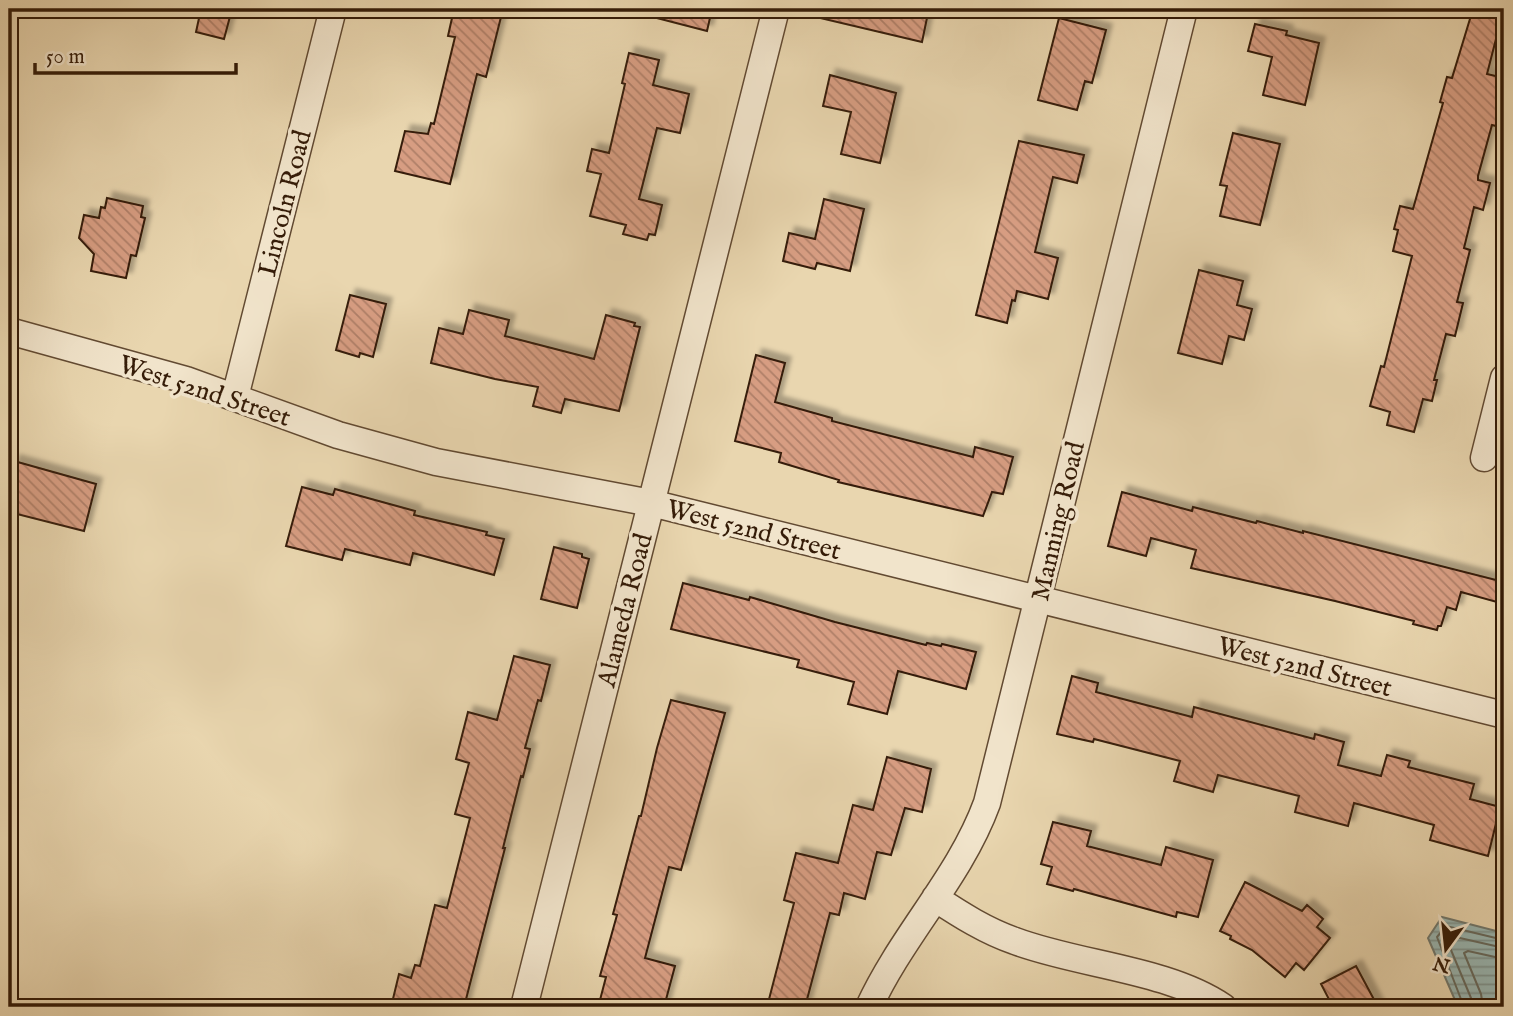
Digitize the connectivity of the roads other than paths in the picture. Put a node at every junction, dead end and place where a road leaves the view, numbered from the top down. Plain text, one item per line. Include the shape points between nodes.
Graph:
1 (333, 9) edge
2 (776, 9) edge
3 (1184, 9) edge
4 (9, 331) edge
5 (1504, 378) edge
6 (235, 397) junction
7 (1485, 458) dead end
8 (651, 503) junction
9 (1038, 600) junction
10 (1504, 715) edge
11 (935, 898) junction
12 (524, 1007) edge
13 (869, 1007) edge
14 (1223, 1007) edge

1 - 6 street, Lincoln Road
2 - 8 street, Alameda Road
3 - 9 street, Manning Road
4 - 6 street, West 52nd Street
5 - 7 street
6 - 8 street, West 52nd Street via 338,435 436,462
8 - 9 street, West 52nd Street
8 - 12 street, Alameda Road
9 - 10 street, West 52nd Street
9 - 11 street, Manning Road via 987,803 972,838
11 - 13 street, Manning Road
11 - 14 street via 1014,941 1191,988

